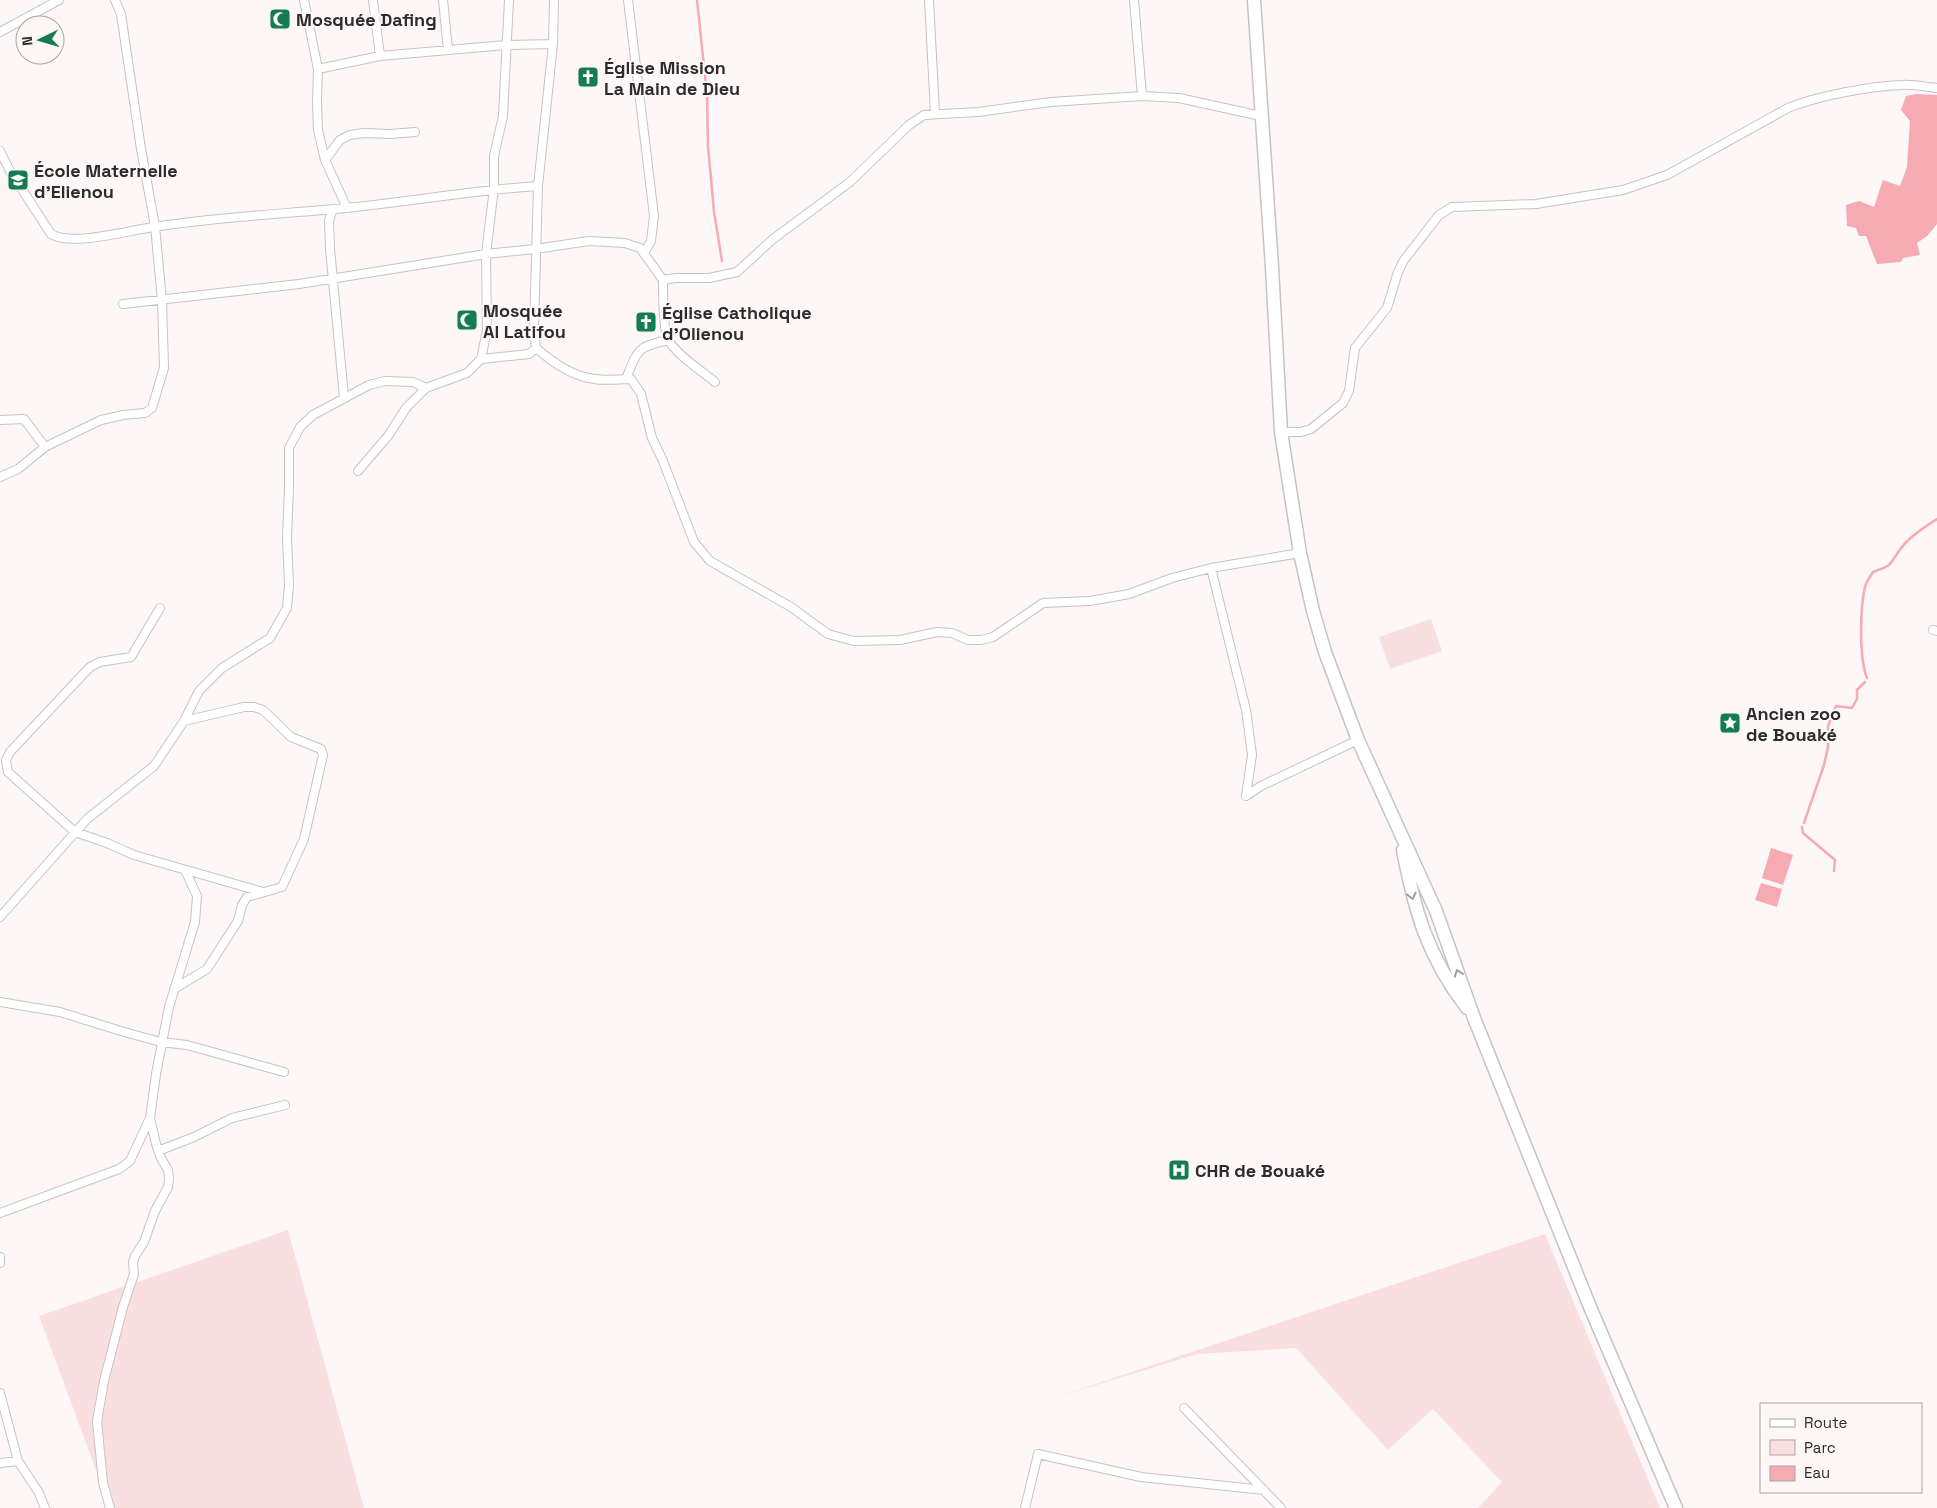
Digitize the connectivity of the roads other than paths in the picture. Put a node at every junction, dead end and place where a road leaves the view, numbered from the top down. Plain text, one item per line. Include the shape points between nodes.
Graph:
1 (59, 0) edge
2 (115, 0) edge
3 (304, 0) edge
4 (373, 0) edge
5 (442, 0) edge
6 (509, 0) edge
7 (554, 0) edge
8 (628, 0) edge
9 (930, 0) edge
10 (1134, 0) edge
11 (1254, 0) edge
12 (0, 32) edge
13 (553, 44) junction
14 (506, 45) junction
15 (448, 50) junction
16 (380, 56) junction
17 (318, 69) junction
18 (1937, 88) edge
19 (1142, 96) junction
20 (935, 113) junction
21 (1261, 116) junction
22 (414, 132) dead end
23 (0, 151) edge
24 (325, 160) junction
25 (538, 186) junction
26 (494, 188) junction
27 (347, 208) junction
28 (333, 209) junction
29 (155, 226) junction
30 (535, 249) junction
31 (644, 253) junction
32 (486, 254) junction
33 (333, 279) junction
34 (663, 280) junction
35 (162, 301) junction
36 (123, 304) dead end
37 (668, 340) junction
38 (536, 348) junction
39 (481, 359) junction
40 (626, 378) junction
41 (715, 382) dead end
42 (426, 388) junction
43 (344, 397) junction
44 (0, 420) edge
45 (1280, 432) junction
46 (45, 448) junction
47 (358, 471) dead end
48 (0, 477) edge
49 (1300, 552) junction
50 (1211, 568) junction
51 (160, 608) dead end
52 (184, 721) junction
53 (1358, 740) junction
54 (0, 764) edge
55 (8, 772) junction
56 (1400, 831) junction
57 (75, 832) junction
58 (185, 870) junction
59 (263, 892) junction
60 (0, 917) edge
61 (174, 989) junction
62 (0, 1002) edge
63 (1474, 1018) junction
64 (162, 1042) junction
65 (284, 1072) dead end
66 (285, 1105) dead end
67 (150, 1118) junction
68 (158, 1151) junction
69 (0, 1213) edge
70 (0, 1257) edge
71 (0, 1263) edge
72 (0, 1393) edge
73 (1184, 1408) dead end
74 (18, 1461) junction
75 (0, 1463) edge
76 (1264, 1490) junction
77 (46, 1508) edge
78 (110, 1508) edge
79 (1025, 1508) edge
80 (1281, 1508) edge
81 (1676, 1508) edge

1 - 12 street
2 - 29 street via 121,14
3 - 17 street
4 - 16 street
5 - 15 street
6 - 14 street
7 - 13 street
8 - 31 street via 654,216 651,241
9 - 20 street
10 - 19 street
11 - 21 main road
13 - 14 street
13 - 25 street
14 - 15 street
14 - 26 street via 503,116 494,156
15 - 16 street
16 - 17 street
17 - 24 street via 318,130
18 - 45 street via 1876,87 1800,103 1667,175 1623,190 1536,204 1452,207 1445,210 1404,260 1387,308 1356,348 1349,391 1343,403 1311,430
19 - 20 street via 1051,102 978,112
19 - 21 street via 1179,98
20 - 34 street via 924,115 909,125 850,182 773,239 737,272 709,278
21 - 45 main road
22 - 24 street via 350,135 340,140
23 - 29 street via 51,234 58,238 82,239
24 - 27 street
25 - 26 street
25 - 30 street
26 - 27 street
26 - 32 street
27 - 28 street
28 - 29 street
28 - 33 street via 329,221
29 - 35 street
30 - 31 street via 589,240 624,243 640,248
30 - 32 street
30 - 38 street
31 - 34 street
32 - 33 street
32 - 39 street via 487,330
33 - 35 street
33 - 43 street
34 - 37 street
35 - 36 street
35 - 46 street via 164,368 152,408 145,413 102,420
37 - 40 street via 645,345 636,355
37 - 41 street
38 - 39 street via 529,354
38 - 40 street via 550,361 594,380
39 - 42 street via 467,373
40 - 50 street via 631,378 641,394 652,438 664,461 694,542 710,561 792,607 828,634 854,641 900,640 937,632 952,633 968,640 993,638 1043,603 1090,602 1129,594
42 - 43 street via 413,382 385,381
42 - 47 street via 406,408 388,436
43 - 52 street via 313,415 300,427 289,448 287,608 270,638 222,668 199,691
44 - 46 street via 24,418
45 - 49 main road
46 - 48 street via 18,469
49 - 50 street
49 - 53 main road via 1318,627
50 - 53 street via 1246,710 1252,755 1246,796
51 - 55 street via 131,657 90,667 50,707 10,752 6,760
52 - 57 street via 154,766
52 - 59 street via 254,707 263,710 291,737 321,749 322,761 304,839 282,887
53 - 56 main road
54 - 55 street
55 - 57 street
63 -> 56 main road via 1436,911
56 -> 63 main road via 1412,896 1423,932 1441,971
57 - 58 street
57 - 60 street
58 - 59 street
58 - 61 street via 197,896 195,922
59 - 61 street via 247,897 238,921 207,969
61 - 64 street
62 - 64 street via 60,1012
63 - 81 main road via 1590,1307
64 - 65 street
64 - 67 street
66 - 68 street via 232,1118
67 - 68 street
67 - 69 street via 130,1161 119,1169
68 - 78 street via 168,1170 168,1187 133,1262 134,1274 96,1421 103,1483
70 - 71 street
72 - 74 street
73 - 76 street
74 - 75 street
74 - 77 street
76 - 79 street via 1141,1477 1038,1454
76 - 80 street

